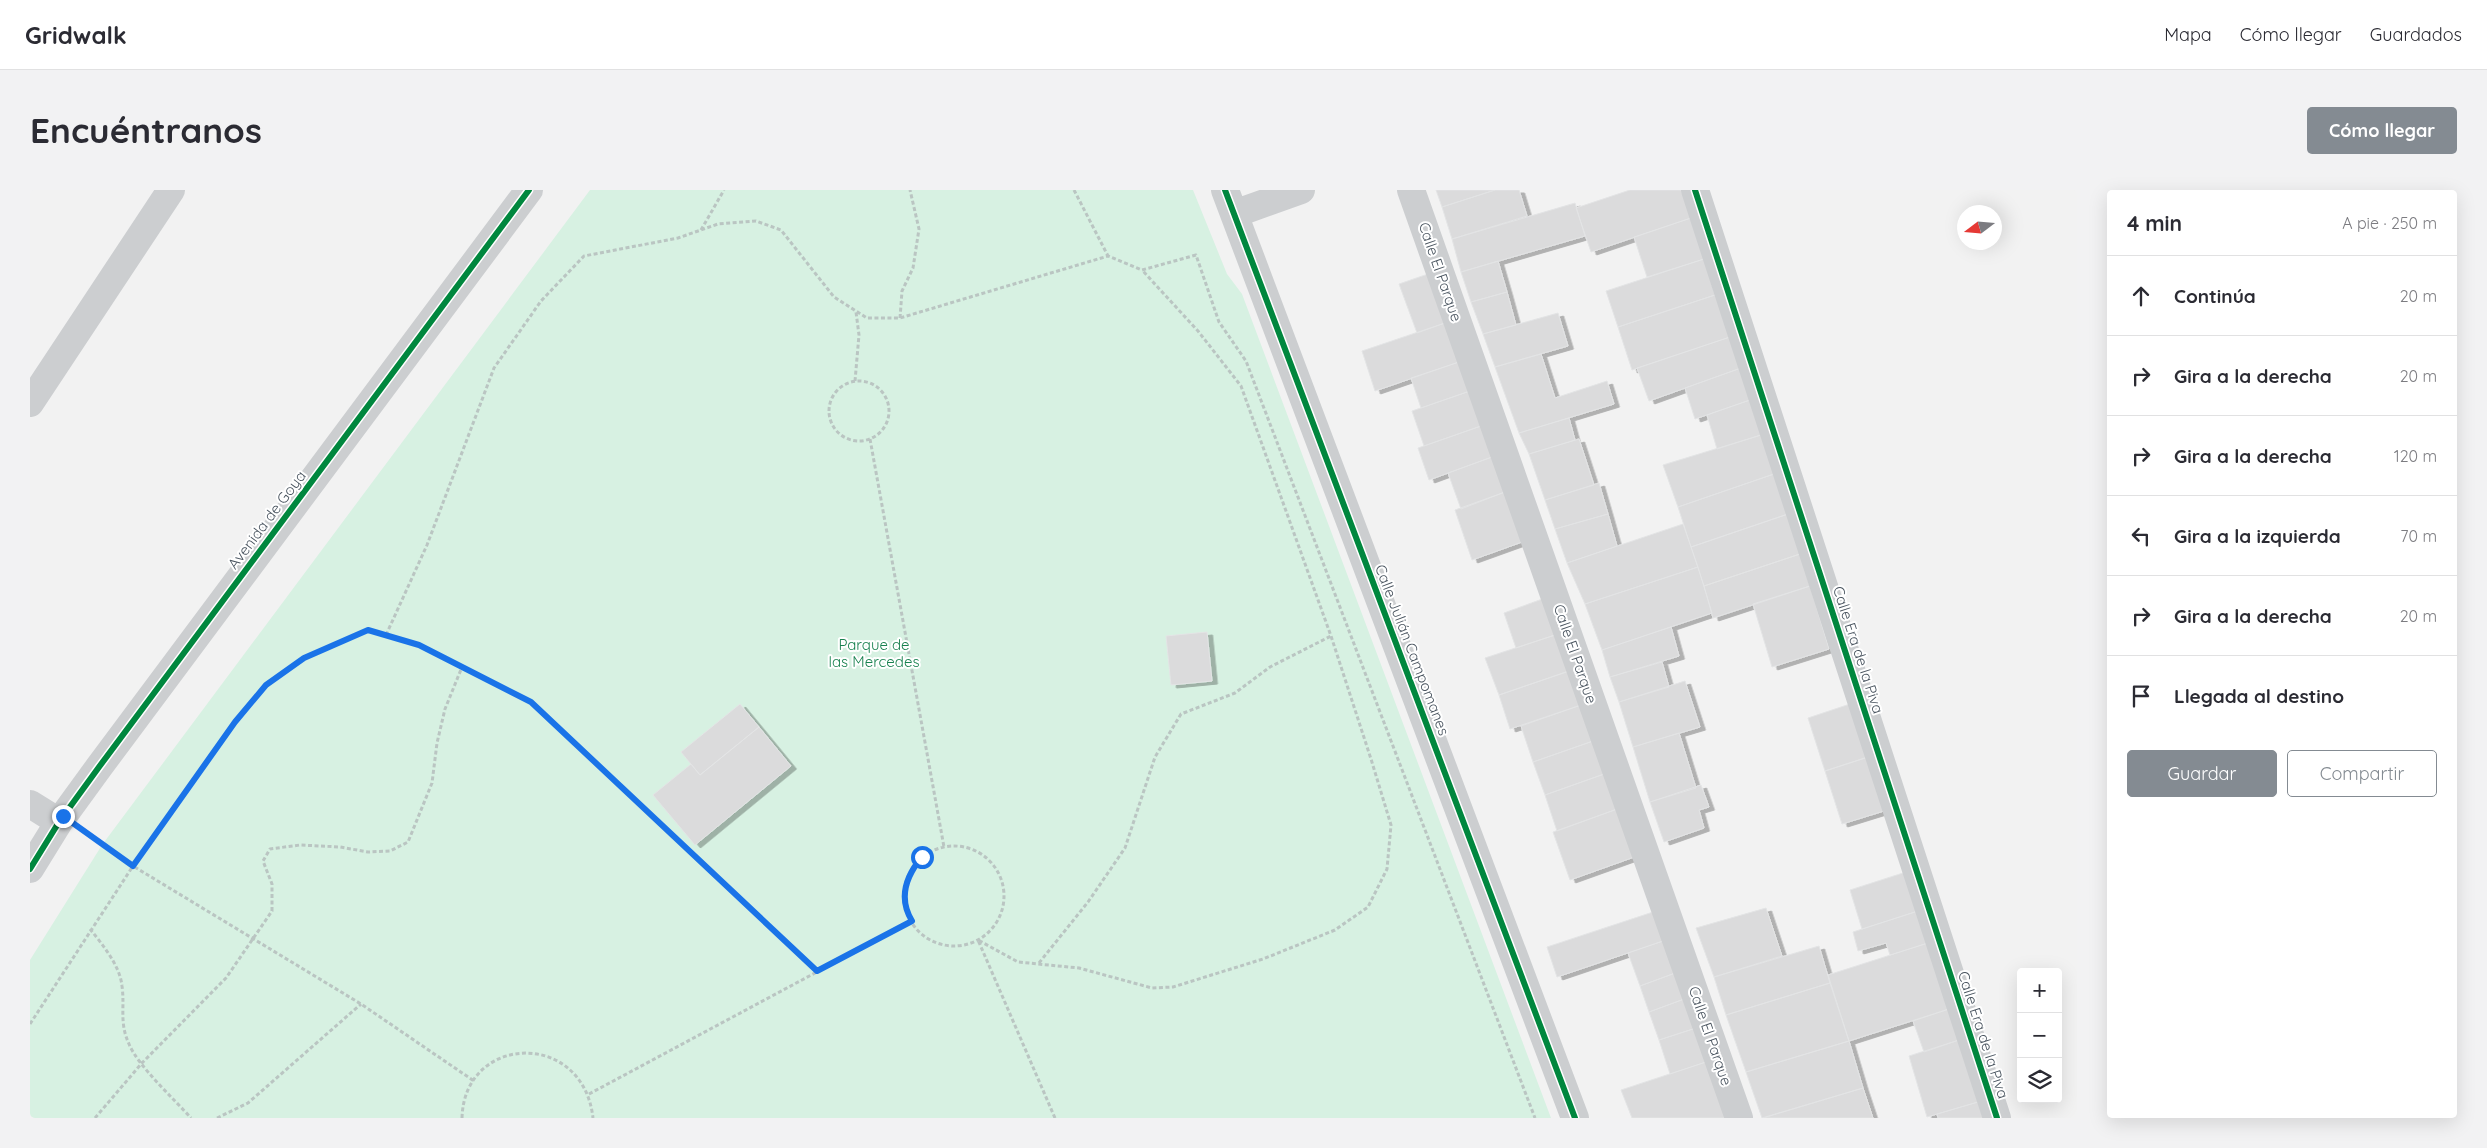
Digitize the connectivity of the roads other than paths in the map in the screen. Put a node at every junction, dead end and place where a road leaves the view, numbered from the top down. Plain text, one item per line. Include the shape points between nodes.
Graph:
1 (171, 190) edge
2 (529, 190) edge
3 (1301, 190) edge
4 (1411, 190) edge
5 (1695, 190) edge
6 (1229, 202) edge
7 (30, 403) edge
8 (30, 804) edge
9 (61, 819) junction
10 (30, 869) edge
11 (1575, 1118) edge
12 (1739, 1118) edge
13 (1997, 1118) edge

1 - 7 street
2 - 9 street, Avenida de Goya
3 - 6 street
4 - 12 street, Calle El Parque
5 - 13 street, Calle Era de la Piva
6 - 11 street, Calle Julián Campomanes
8 - 9 street
9 - 10 street, Avenida de Goya

